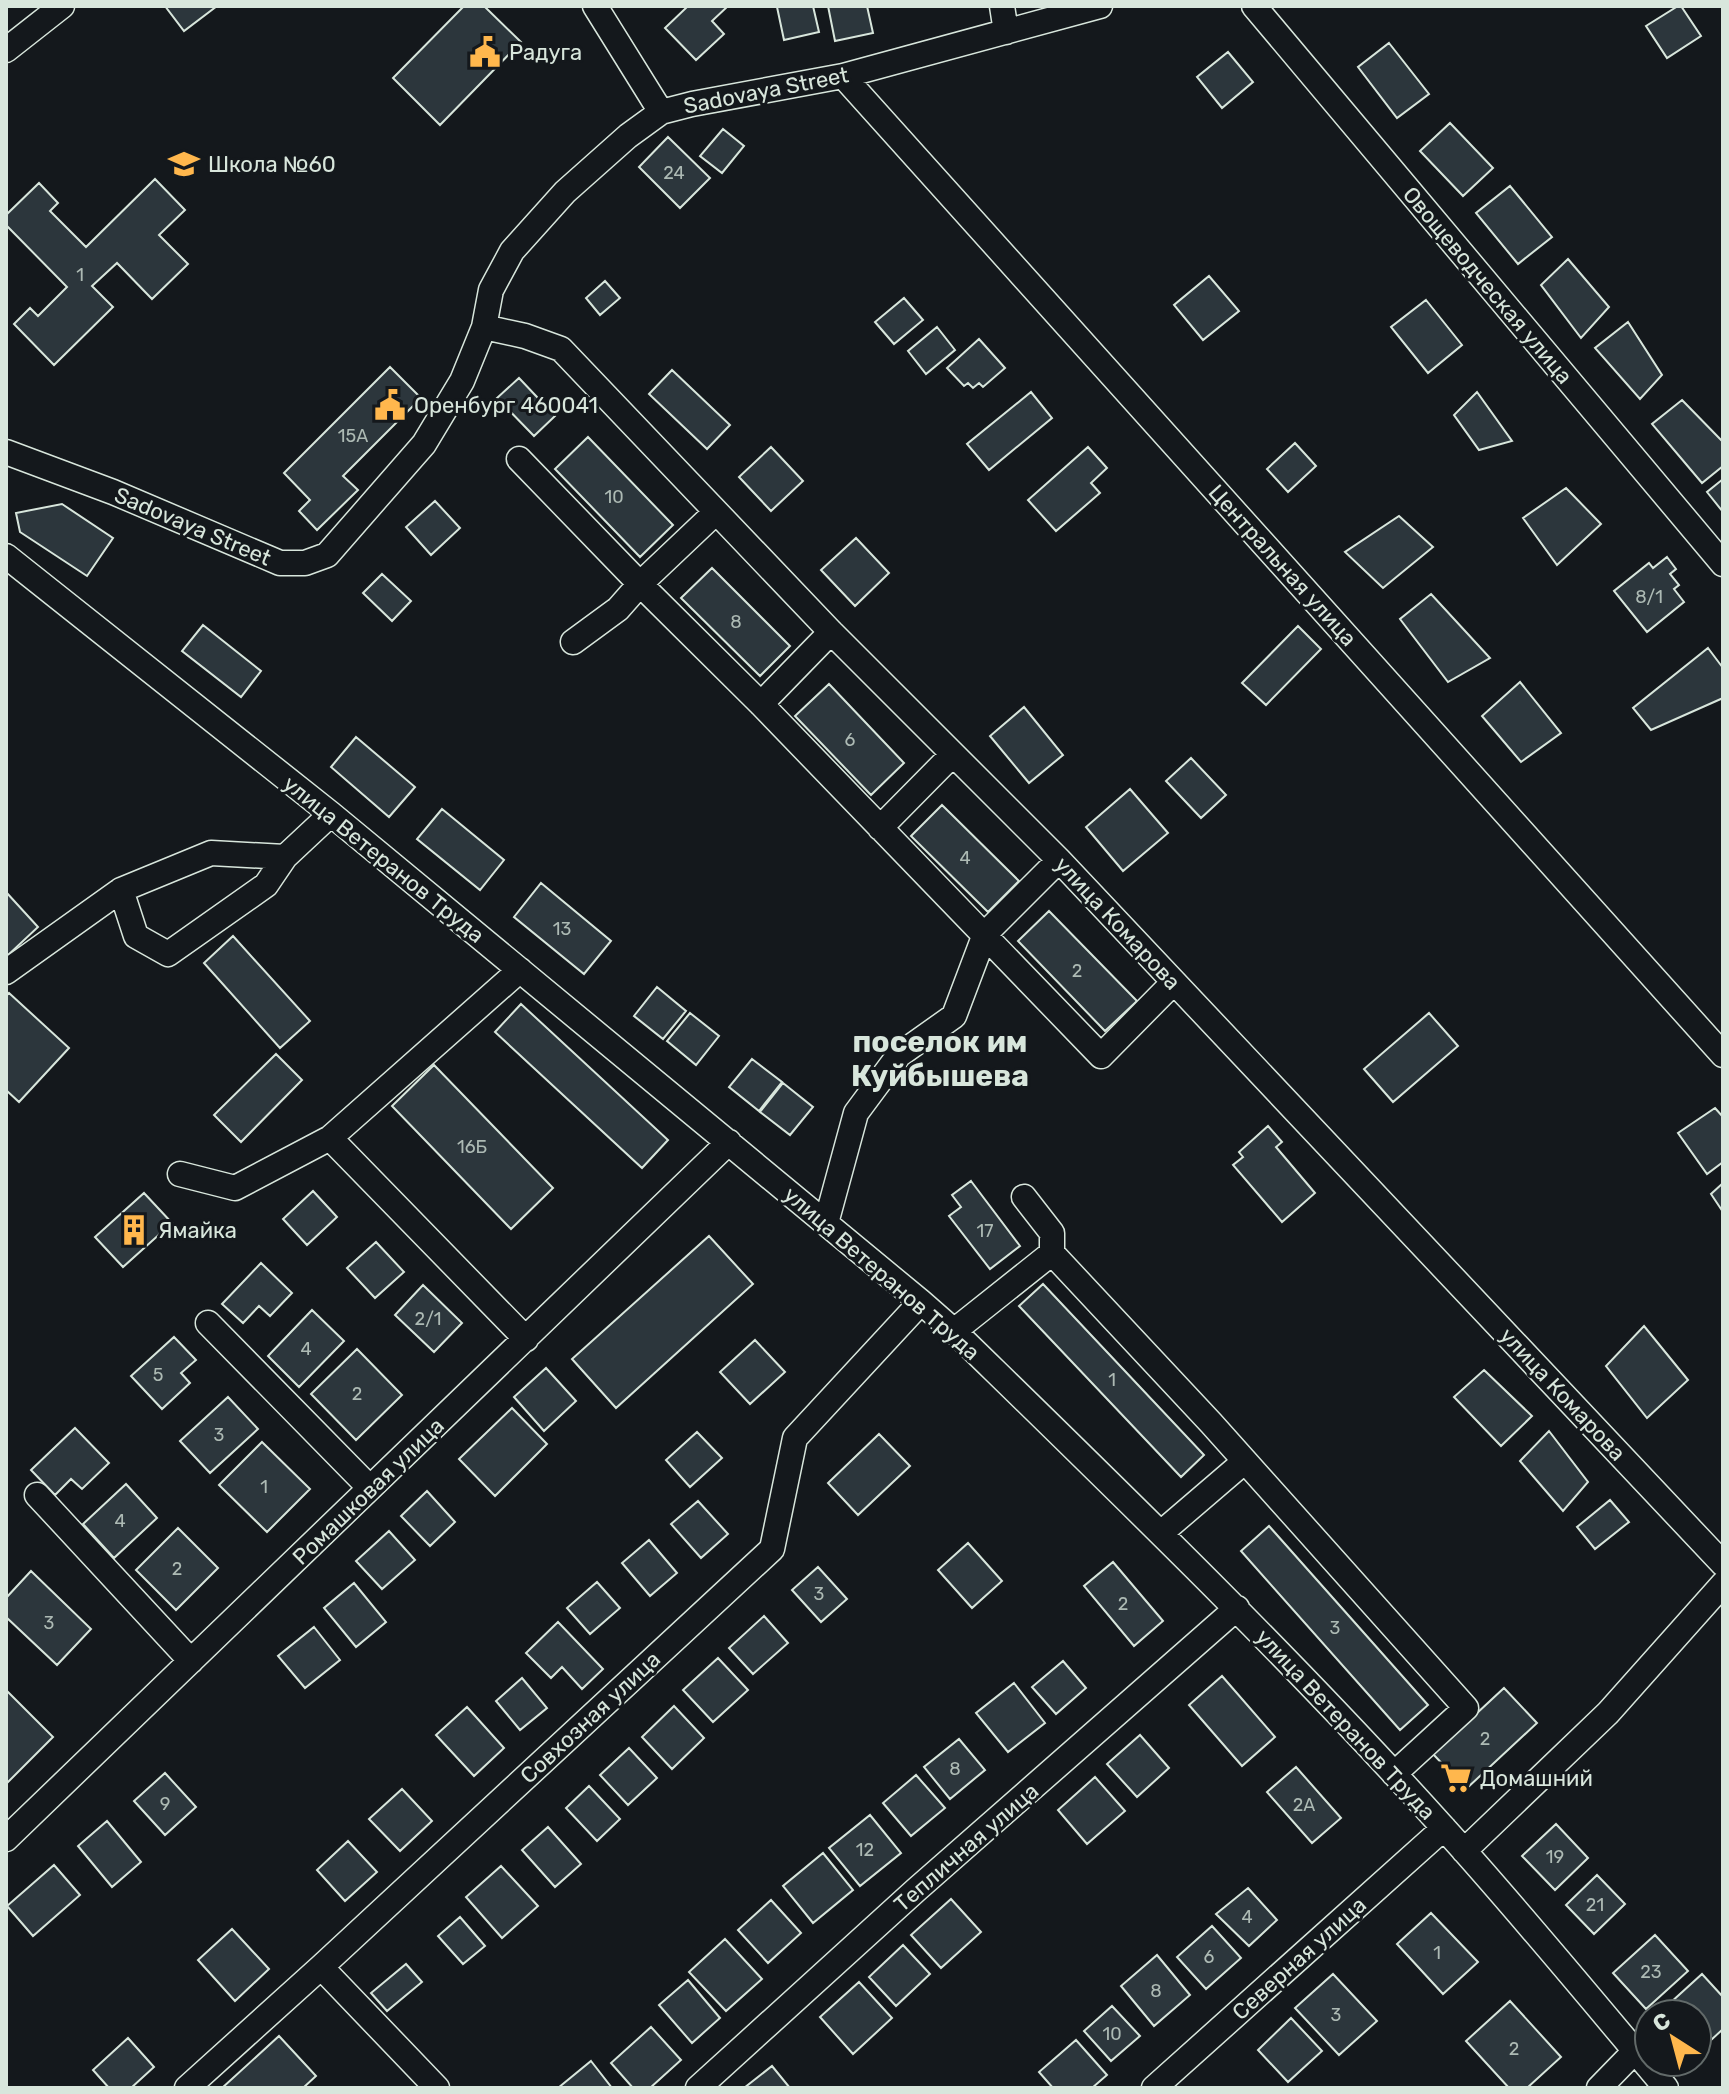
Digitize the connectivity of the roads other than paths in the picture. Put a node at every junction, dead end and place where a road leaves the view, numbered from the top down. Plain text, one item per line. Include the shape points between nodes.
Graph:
1 (62, 6) edge
2 (595, 6) edge
3 (1002, 6) edge
4 (1100, 6) edge
5 (1254, 6) edge
6 (1006, 32) junction
7 (6, 50) edge
8 (843, 76) junction
9 (661, 112) junction
10 (484, 327) junction
11 (6, 452) edge
12 (519, 459) dead end
13 (716, 512) junction
14 (6, 556) edge
15 (1723, 564) edge
16 (640, 584) junction
17 (831, 632) junction
18 (573, 642) dead end
19 (761, 704) junction
20 (953, 754) junction
21 (331, 814) junction
22 (880, 828) junction
23 (285, 857) junction
24 (1059, 860) junction
25 (121, 890) junction
26 (985, 934) junction
27 (520, 970) junction
28 (6, 972) edge
29 (1174, 982) junction
30 (1723, 1055) edge
31 (330, 1138) junction
32 (729, 1142) junction
33 (180, 1174) dead end
34 (1024, 1197) dead end
35 (826, 1223) junction
36 (1052, 1253) junction
37 (921, 1302) junction
38 (208, 1323) dead end
39 (954, 1331) junction
40 (526, 1339) junction
41 (1245, 1461) junction
42 (370, 1488) junction
43 (37, 1495) dead end
44 (1161, 1533) junction
45 (1723, 1564) edge
46 (1723, 1584) edge
47 (1237, 1608) junction
48 (191, 1661) junction
49 (1394, 1774) junction
50 (1444, 1828) junction
51 (6, 1838) edge
52 (1464, 1851) junction
53 (321, 1967) junction
54 (1633, 2049) edge
55 (1633, 2053) edge
56 (187, 2088) edge
57 (437, 2088) edge
58 (698, 2088) edge
59 (1154, 2088) edge
60 (1599, 2088) edge

1 - 7 street
2 - 9 street
3 - 6 street
4 - 6 street, Sadovaya Street
5 - 15 street, Овощеводческая улица
6 - 8 street, Sadovaya Street
8 - 9 street, Sadovaya Street
8 - 30 street, Центральная улица
9 - 10 street, Sadovaya Street via 565,192 512,251 491,290
10 - 11 street, Sadovaya Street via 462,381 424,444 327,555 305,563 280,563
10 - 13 street, улица Комарова via 561,349
12 - 16 street
13 - 16 street
13 - 17 street, улица Комарова
14 - 21 street, улица Ветеранов Труда
16 - 18 street via 618,609
16 - 19 street
17 - 19 street
17 - 20 street, улица Комарова
19 - 22 street
20 - 22 street
20 - 24 street, улица Комарова
21 - 23 street
21 - 27 street, улица Ветеранов Труда
22 - 26 street
23 - 25 street via 211,853
23 - 25 street via 266,885 168,954 136,936
24 - 26 street
24 - 29 street, улица Комарова
25 - 28 street
26 - 29 street via 1101,1056
26 - 35 street via 954,1016 899,1055 856,1113
27 - 31 street
27 - 32 street, улица Ветеранов Труда
29 - 45 street, улица Комарова
31 - 33 street via 235,1188
31 - 40 street
32 - 35 street, улица Ветеранов Труда
32 - 40 street, Ромашковая улица
34 - 36 street via 1052,1233
35 - 37 street, улица Ветеранов Труда
36 - 39 street
36 - 41 street
37 - 39 street, улица Ветеранов Труда
37 - 53 street, Совхозная улица via 795,1438 772,1549
38 - 42 street
39 - 44 street, улица Ветеранов Труда
40 - 42 street, Ромашковая улица
41 - 44 street
41 - 49 street via 1466,1708
42 - 48 street, Ромашковая улица
43 - 48 street
44 - 47 street, улица Ветеранов Труда
46 - 52 street via 1608,1713
47 - 49 street, улица Ветеранов Труда
47 - 58 street, Тепличная улица
48 - 51 street, Ромашковая улица
49 - 50 street, улица Ветеранов Труда
50 - 52 street, улица Ветеранов Труда
50 - 59 street, Северная улица
52 - 54 street, улица Ветеранов Труда
53 - 56 street, Совхозная улица
53 - 57 street
55 - 60 street

